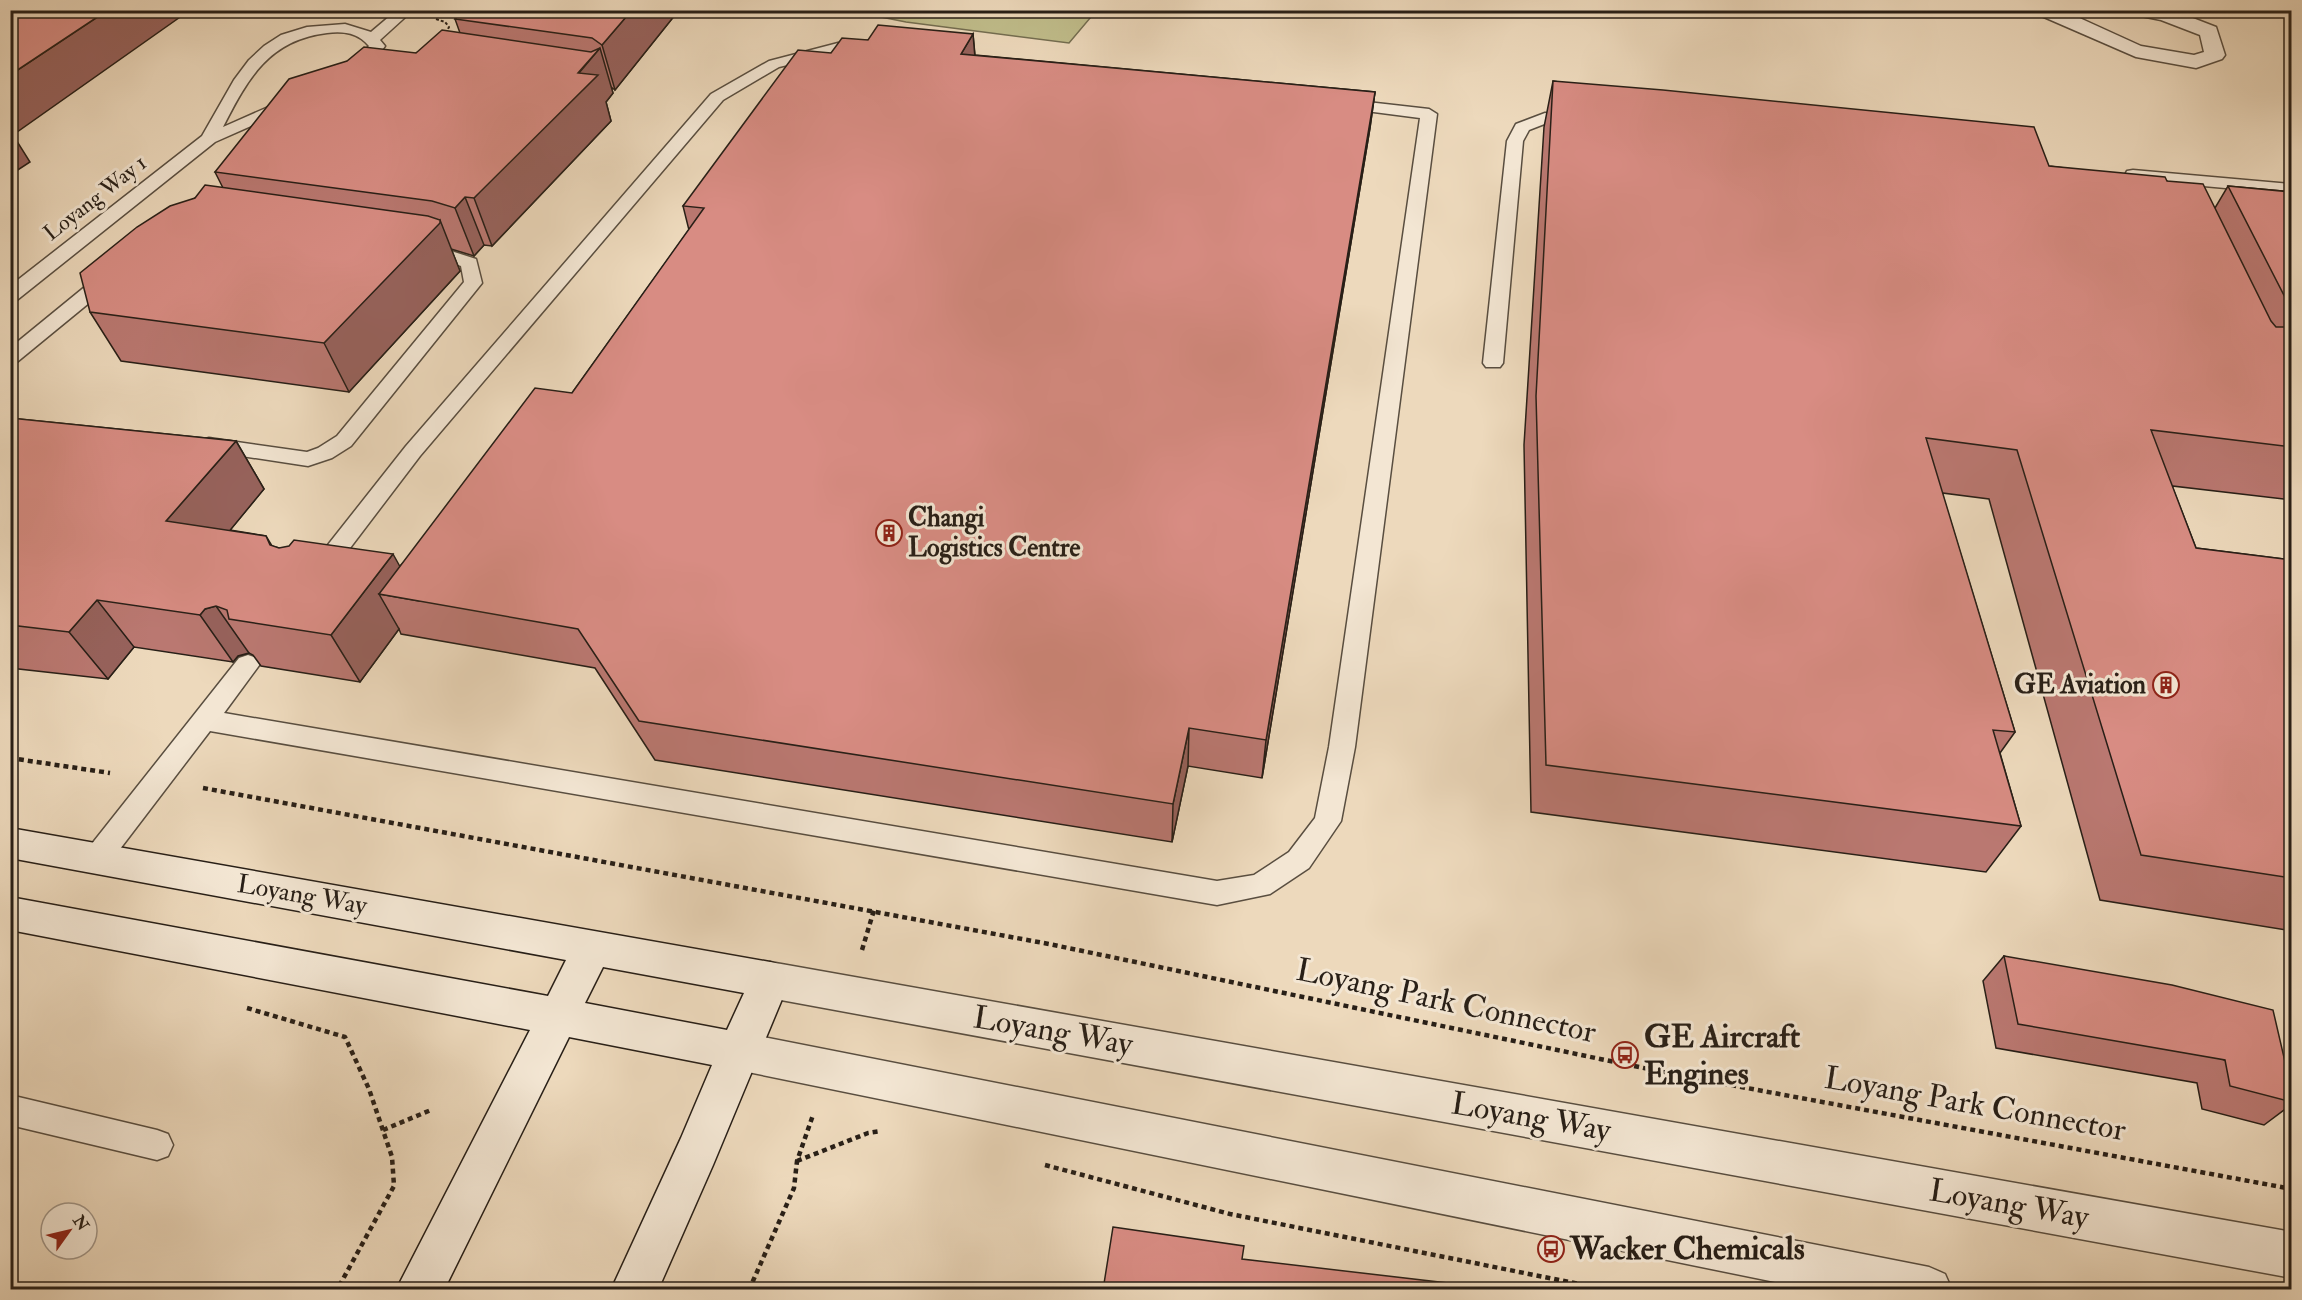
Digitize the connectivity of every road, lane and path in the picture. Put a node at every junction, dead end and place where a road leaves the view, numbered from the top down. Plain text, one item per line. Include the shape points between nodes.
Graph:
1 (406, 10) edge
2 (2044, 10) edge
3 (2138, 10) edge
4 (345, 16) dead end
5 (329, 28) junction
6 (372, 39) junction
7 (878, 48) edge
8 (338, 80) edge
9 (306, 96) edge
10 (1324, 102) edge
11 (1593, 123) edge
12 (209, 139) junction
13 (2114, 173) edge
14 (2162, 177) junction
15 (2292, 189) edge
16 (2172, 199) edge
17 (404, 249) edge
18 (127, 261) edge
19 (10, 296) edge
20 (10, 358) edge
21 (1492, 363) dead end
22 (192, 442) edge
23 (309, 585) edge
24 (248, 664) edge
25 (205, 720) junction
26 (10, 758) edge
27 (156, 779) junction
28 (10, 843) edge
29 (97, 858) junction
30 (10, 913) edge
31 (593, 948) junction
32 (770, 980) junction
33 (243, 1006) dead end
34 (559, 1015) junction
35 (738, 1051) junction
36 (10, 1110) edge
37 (431, 1110) dead end
38 (889, 1129) dead end
39 (383, 1130) junction
40 (158, 1145) dead end
41 (1036, 1163) dead end
42 (2292, 1189) edge
43 (2292, 1255) edge
44 (337, 1290) edge
45 (419, 1290) edge
46 (634, 1290) edge
47 (749, 1290) edge
48 (1610, 1290) edge
49 (1929, 1290) edge

1 - 6 lane
2 - 3 street via 2136,51 2196,62 2216,55 2210,31 2166,15
4 - 5 lane
5 - 6 lane, Loyang Way 1 via 350,28
5 - 12 lane, Loyang Way 1 via 297,34 256,60 239,81
6 - 8 lane via 377,46 369,57
7 - 23 lane via 838,48 800,56 774,64 717,97 413,452
9 - 12 lane, Loyang Way 1
10 - 25 lane via 1429,114 1342,747 1328,821 1299,860 1260,886 1217,893
11 - 21 lane via 1545,118 1522,127 1515,141
12 - 19 lane, Loyang Way 1
13 - 14 lane
14 - 15 lane
14 - 16 lane
17 - 22 lane via 470,263 473,283 344,441 308,459
18 - 20 lane
24 - 25 lane
25 - 27 lane
26 - 27 path, Loyang Park Connector
27 - 29 lane
27 - 42 path, Loyang Park Connector via 874,910 1173,968 1680,1075 2111,1152
28 - 29 street, Loyang Way
29 - 31 street, Loyang Way
30 - 34 street
31 - 32 street, Loyang Way
31 - 34 street
32 - 35 street
32 - 43 street, Loyang Way
33 - 39 path via 345,1037
34 - 35 street
34 - 45 street
35 - 46 street
35 - 49 street
36 - 40 lane
37 - 39 path
38 - 47 path via 868,1133 797,1161 794,1188
39 - 44 path via 392,1157 394,1186
41 - 48 path via 1230,1214

